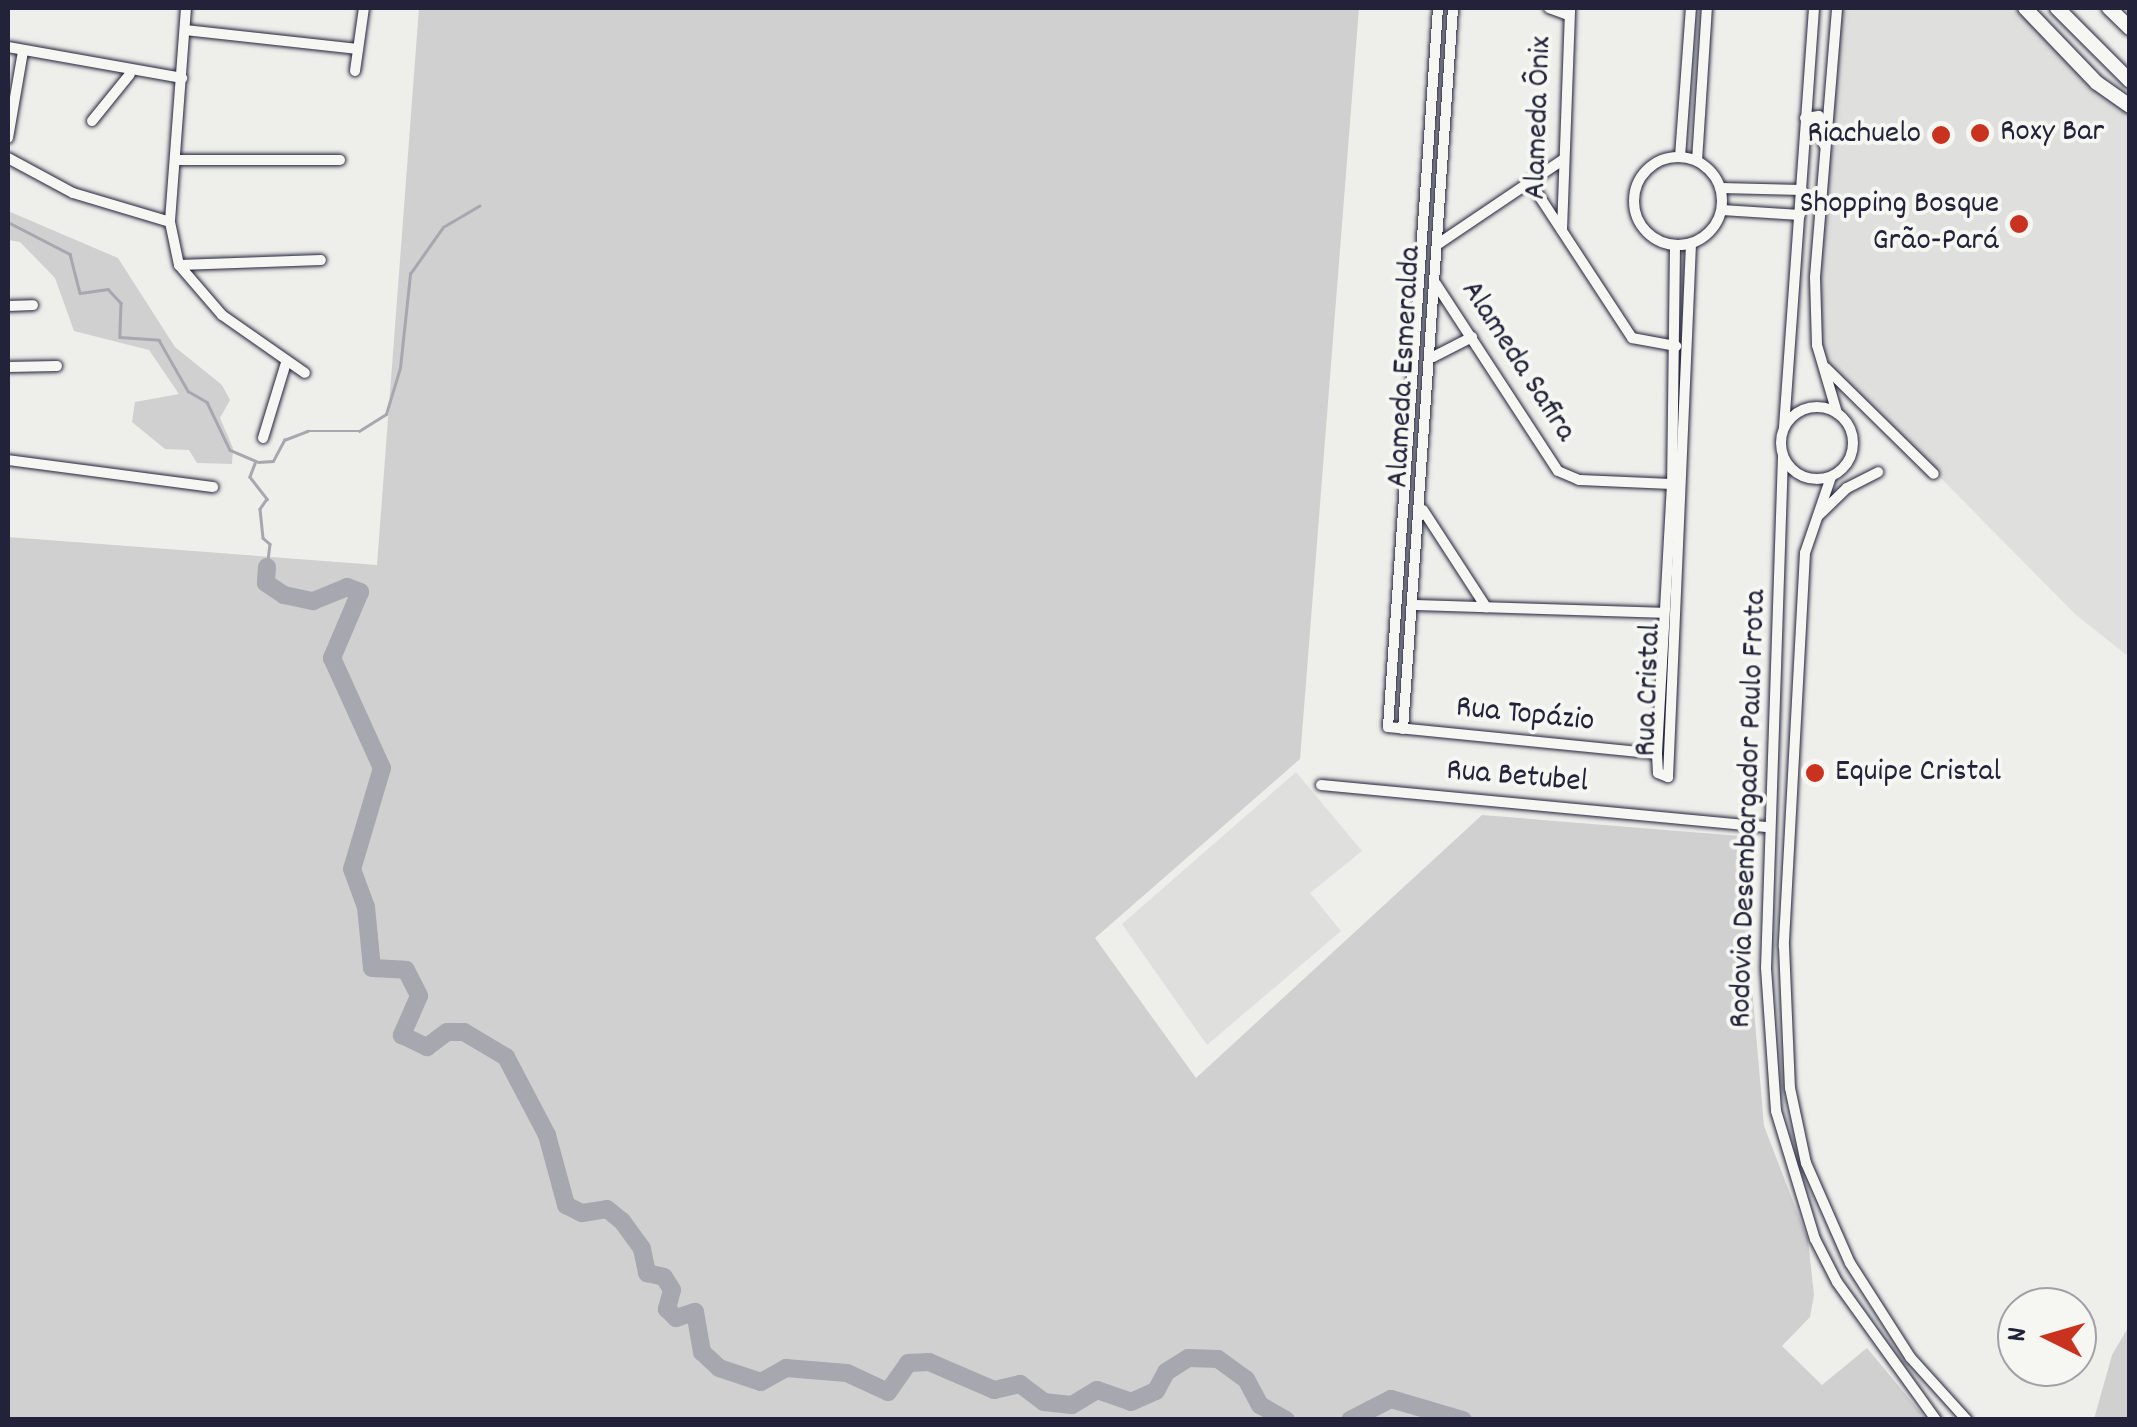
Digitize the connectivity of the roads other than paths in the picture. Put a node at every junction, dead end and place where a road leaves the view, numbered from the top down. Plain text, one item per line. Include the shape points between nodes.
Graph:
1 (186, 8) edge
2 (364, 8) edge
3 (1438, 8) edge
4 (1453, 8) edge
5 (1548, 8) edge
6 (1814, 8) edge
7 (1837, 8) edge
8 (2024, 8) edge
9 (2058, 8) edge
10 (2108, 8) edge
11 (1569, 11) edge
12 (1691, 12) edge
13 (1706, 13) edge
14 (2130, 28) edge
15 (185, 30) junction
16 (1436, 31) junction
17 (1452, 33) junction
18 (8, 47) edge
19 (358, 49) junction
20 (22, 51) junction
21 (355, 71) dead end
22 (130, 74) junction
23 (182, 78) junction
24 (2130, 81) edge
25 (2130, 106) edge
26 (1806, 118) junction
27 (92, 121) dead end
28 (8, 138) edge
29 (1824, 146) junction
30 (1680, 157) junction
31 (8, 158) edge
32 (1564, 159) junction
33 (175, 160) junction
34 (340, 160) dead end
35 (1697, 161) junction
36 (1532, 184) junction
37 (1721, 188) junction
38 (1802, 190) junction
39 (1722, 210) junction
40 (1800, 215) junction
41 (1440, 220) junction
42 (1423, 221) junction
43 (170, 222) junction
44 (1562, 230) junction
45 (1438, 244) junction
46 (1692, 244) junction
47 (1676, 246) junction
48 (321, 260) dead end
49 (178, 265) junction
50 (1436, 284) junction
51 (33, 305) dead end
52 (8, 306) edge
53 (1472, 337) junction
54 (1676, 346) junction
55 (1433, 357) junction
56 (286, 363) junction
57 (56, 366) dead end
58 (8, 367) edge
59 (1825, 368) junction
60 (1412, 372) junction
61 (305, 373) dead end
62 (1431, 374) junction
63 (1837, 413) junction
64 (1680, 416) junction
65 (1784, 428) junction
66 (263, 438) dead end
67 (1783, 456) junction
68 (8, 460) edge
69 (1878, 472) dead end
70 (1934, 474) dead end
71 (1831, 476) junction
72 (1672, 484) junction
73 (213, 487) dead end
74 (1423, 510) junction
75 (1814, 520) junction
76 (1398, 584) junction
77 (1415, 584) junction
78 (1413, 605) junction
79 (1486, 607) junction
80 (1664, 613) junction
81 (1660, 683) junction
82 (1676, 684) junction
83 (1388, 728) joint
84 (1404, 730) junction
85 (1657, 754) junction
86 (1320, 784) dead end
87 (1768, 827) junction
88 (1936, 1420) edge
89 (1967, 1420) edge

1 - 15 street
2 - 19 street
3 - 16 street, Alameda Esmeralda
4 - 17 street, Alameda Esmeralda
5 - 11 street
6 - 26 street
7 - 29 street
8 - 25 main road via 2072,60
9 - 24 main road
10 - 14 main road
11 - 32 street, Alameda Ônix
12 - 13 street
12 - 30 street
13 - 35 street
15 - 19 street
15 - 23 street
16 - 17 street
16 - 42 street, Alameda Esmeralda
17 - 41 street, Alameda Esmeralda
18 - 20 street
19 - 21 street
20 - 22 street
20 - 28 street
22 - 23 street
22 - 27 street
23 - 33 street
26 - 29 street via 1819,116
26 - 38 street
29 - 59 street via 1814,277 1815,328
30 - 35 street
30 - 47 street via 1664,159 1641,178 1634,207 1648,234
31 - 43 street via 73,193
32 - 36 street
32 - 44 street, Alameda Ônix
33 - 34 street
33 - 43 street
35 - 37 street
36 - 44 street, Alameda Ônix
36 - 45 street
37 - 38 street
37 - 39 street
38 - 40 street
39 - 40 street
39 - 46 street via 1712,231
40 - 65 street
41 - 42 street
41 - 45 street, Alameda Esmeralda
42 - 60 street, Alameda Esmeralda
43 - 49 street
44 - 54 street, Alameda Ônix via 1632,338
45 - 50 street, Alameda Esmeralda
46 - 47 street
46 - 64 street, Rua Cristal
47 - 54 street, Rua Cristal
48 - 49 street
49 - 56 street via 196,292
50 - 53 street, Alameda Safira
50 - 55 street, Alameda Esmeralda
51 - 52 street
53 - 55 street
53 - 72 street, Alameda Safira via 1558,471 1579,480
54 - 64 street, Rua Cristal
55 - 62 street, Alameda Esmeralda
56 - 61 street
56 - 66 street
57 - 58 street
59 - 63 street
59 - 70 street
60 - 62 street
60 - 76 street, Alameda Esmeralda
62 - 74 street, Alameda Esmeralda
63 - 65 street via 1803,409
63 - 71 street via 1851,431 1852,450
64 - 72 street, Rua Cristal
64 - 82 street, Rua Cristal
65 - 67 street
67 - 71 street via 1802,477
67 - 87 street, Rodovia Desembargador Paulo Frota
68 - 73 street
69 - 75 street via 1847,488
71 - 75 street, Rodovia Desembargador Paulo Frota
72 - 80 street, Rua Cristal
74 - 77 street, Alameda Esmeralda
74 - 79 street
75 - 89 street, Rodovia Desembargador Paulo Frota via 1805,553 1787,1058 1806,1162 1878,1312
76 - 77 street
76 - 83 street, Alameda Esmeralda
77 - 78 street, Alameda Esmeralda
78 - 79 street
78 - 84 street, Alameda Esmeralda
79 - 80 street
80 - 81 street, Rua Cristal
81 - 82 street
81 - 85 street, Rua Cristal
82 - 85 street, Rua Cristal via 1669,777 1658,772
83 - 84 street, Rua Topázio
84 - 85 street, Rua Topázio
86 - 87 street, Rua Betubel
87 - 88 street, Rodovia Desembargador Paulo Frota via 1768,1048 1785,1148 1837,1282

